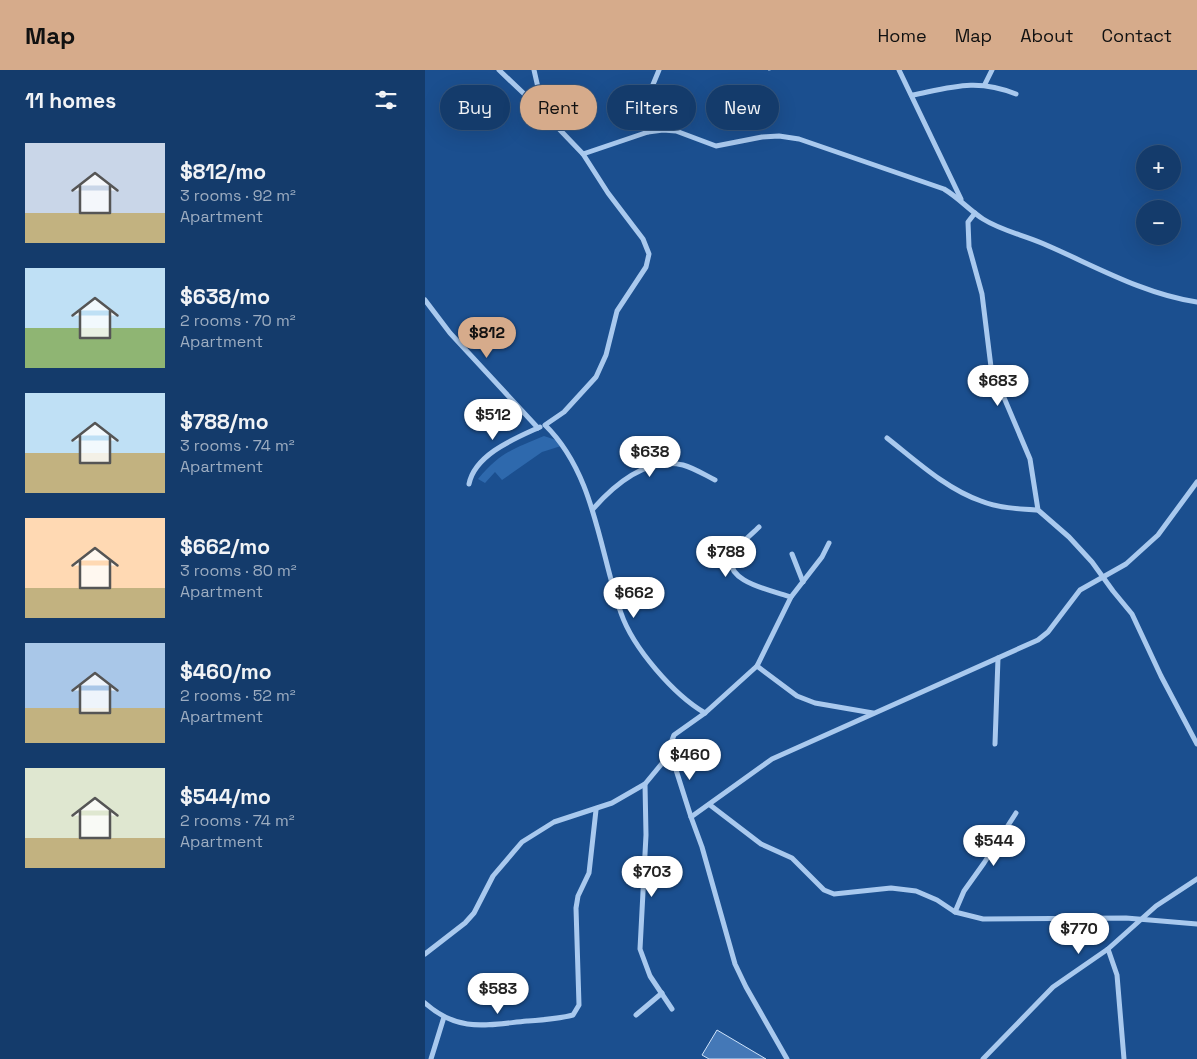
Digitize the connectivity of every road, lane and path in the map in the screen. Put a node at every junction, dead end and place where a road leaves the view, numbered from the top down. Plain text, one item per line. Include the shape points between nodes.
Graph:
1 (499, 70) edge
2 (535, 70) edge
3 (659, 70) edge
4 (768, 70) edge
5 (773, 70) edge
6 (899, 70) edge
7 (992, 70) edge
8 (985, 84) junction
9 (538, 85) edge
10 (520, 89) edge
11 (1016, 94) dead end
12 (913, 95) junction
13 (561, 130) edge
14 (648, 132) junction
15 (583, 154) junction
16 (961, 200) junction
17 (975, 213) junction
18 (425, 300) edge
19 (1197, 302) edge
20 (545, 425) junction
21 (538, 428) junction
22 (887, 438) dead end
23 (715, 480) dead end
24 (1197, 482) edge
25 (469, 484) dead end
26 (593, 509) junction
27 (1038, 510) junction
28 (759, 527) dead end
29 (829, 543) dead end
30 (792, 554) dead end
31 (1103, 578) junction
32 (803, 582) junction
33 (791, 597) junction
34 (998, 658) junction
35 (757, 666) junction
36 (705, 713) junction
37 (873, 714) junction
38 (995, 744) dead end
39 (1197, 744) edge
40 (670, 751) junction
41 (645, 784) junction
42 (710, 805) junction
43 (596, 810) junction
44 (1016, 813) dead end
45 (691, 817) junction
46 (1197, 879) edge
47 (955, 912) junction
48 (1141, 919) junction
49 (1197, 924) edge
50 (1108, 949) junction
51 (425, 954) edge
52 (661, 993) junction
53 (425, 1003) edge
54 (672, 1009) dead end
55 (636, 1015) dead end
56 (445, 1017) junction
57 (431, 1059) edge
58 (787, 1059) edge
59 (983, 1059) edge
60 (1125, 1059) edge

1 - 10 street
2 - 9 street
3 - 14 street via 647,99
4 - 5 path
6 - 12 street
7 - 8 street
8 - 11 street
8 - 12 street via 966,84
12 - 16 street
13 - 15 street
14 - 15 street
14 - 16 street via 677,131 716,146 763,137 799,139 944,189
15 - 20 street via 607,193 643,239 649,254 646,267 617,311 606,355 596,377 564,412
16 - 17 street
17 - 19 street via 999,228 1045,244 1098,269
17 - 27 street via 968,222 969,247 982,294 991,367 1030,458
18 - 21 street via 450,334
20 - 21 street
20 - 26 street via 561,443
21 - 25 street via 489,455 471,474
22 - 27 street via 958,490 981,501
23 - 26 street via 683,466 651,467 625,480
24 - 31 street via 1158,535 1126,564
26 - 36 street via 621,615 632,637 667,681
27 - 31 street via 1081,549
28 - 33 street via 734,553 731,564 735,573 744,580
29 - 32 street
30 - 32 street
31 - 34 street via 1080,590 1049,632
31 - 39 street via 1140,626 1161,676
32 - 33 street
33 - 35 street
34 - 37 street
34 - 38 street
35 - 36 street
35 - 37 street via 797,696 815,703
36 - 40 street via 674,735
37 - 42 street via 772,759
40 - 41 street
40 - 45 street
41 - 43 street
41 - 52 street via 646,835 640,949
42 - 45 street
42 - 47 street via 761,844 792,858 824,890 835,894 891,888 916,890
43 - 51 street via 554,822 522,842 493,876 474,913
43 - 56 street via 589,873 575,908 579,1005 573,1015 492,1026 468,1026
44 - 47 street via 964,891
45 - 58 street via 735,964
46 - 48 street
47 - 48 street via 983,919
48 - 49 street
48 - 50 street
50 - 59 street via 1053,987
50 - 60 street via 1117,975
52 - 54 street
52 - 55 street
53 - 56 street
56 - 57 street

